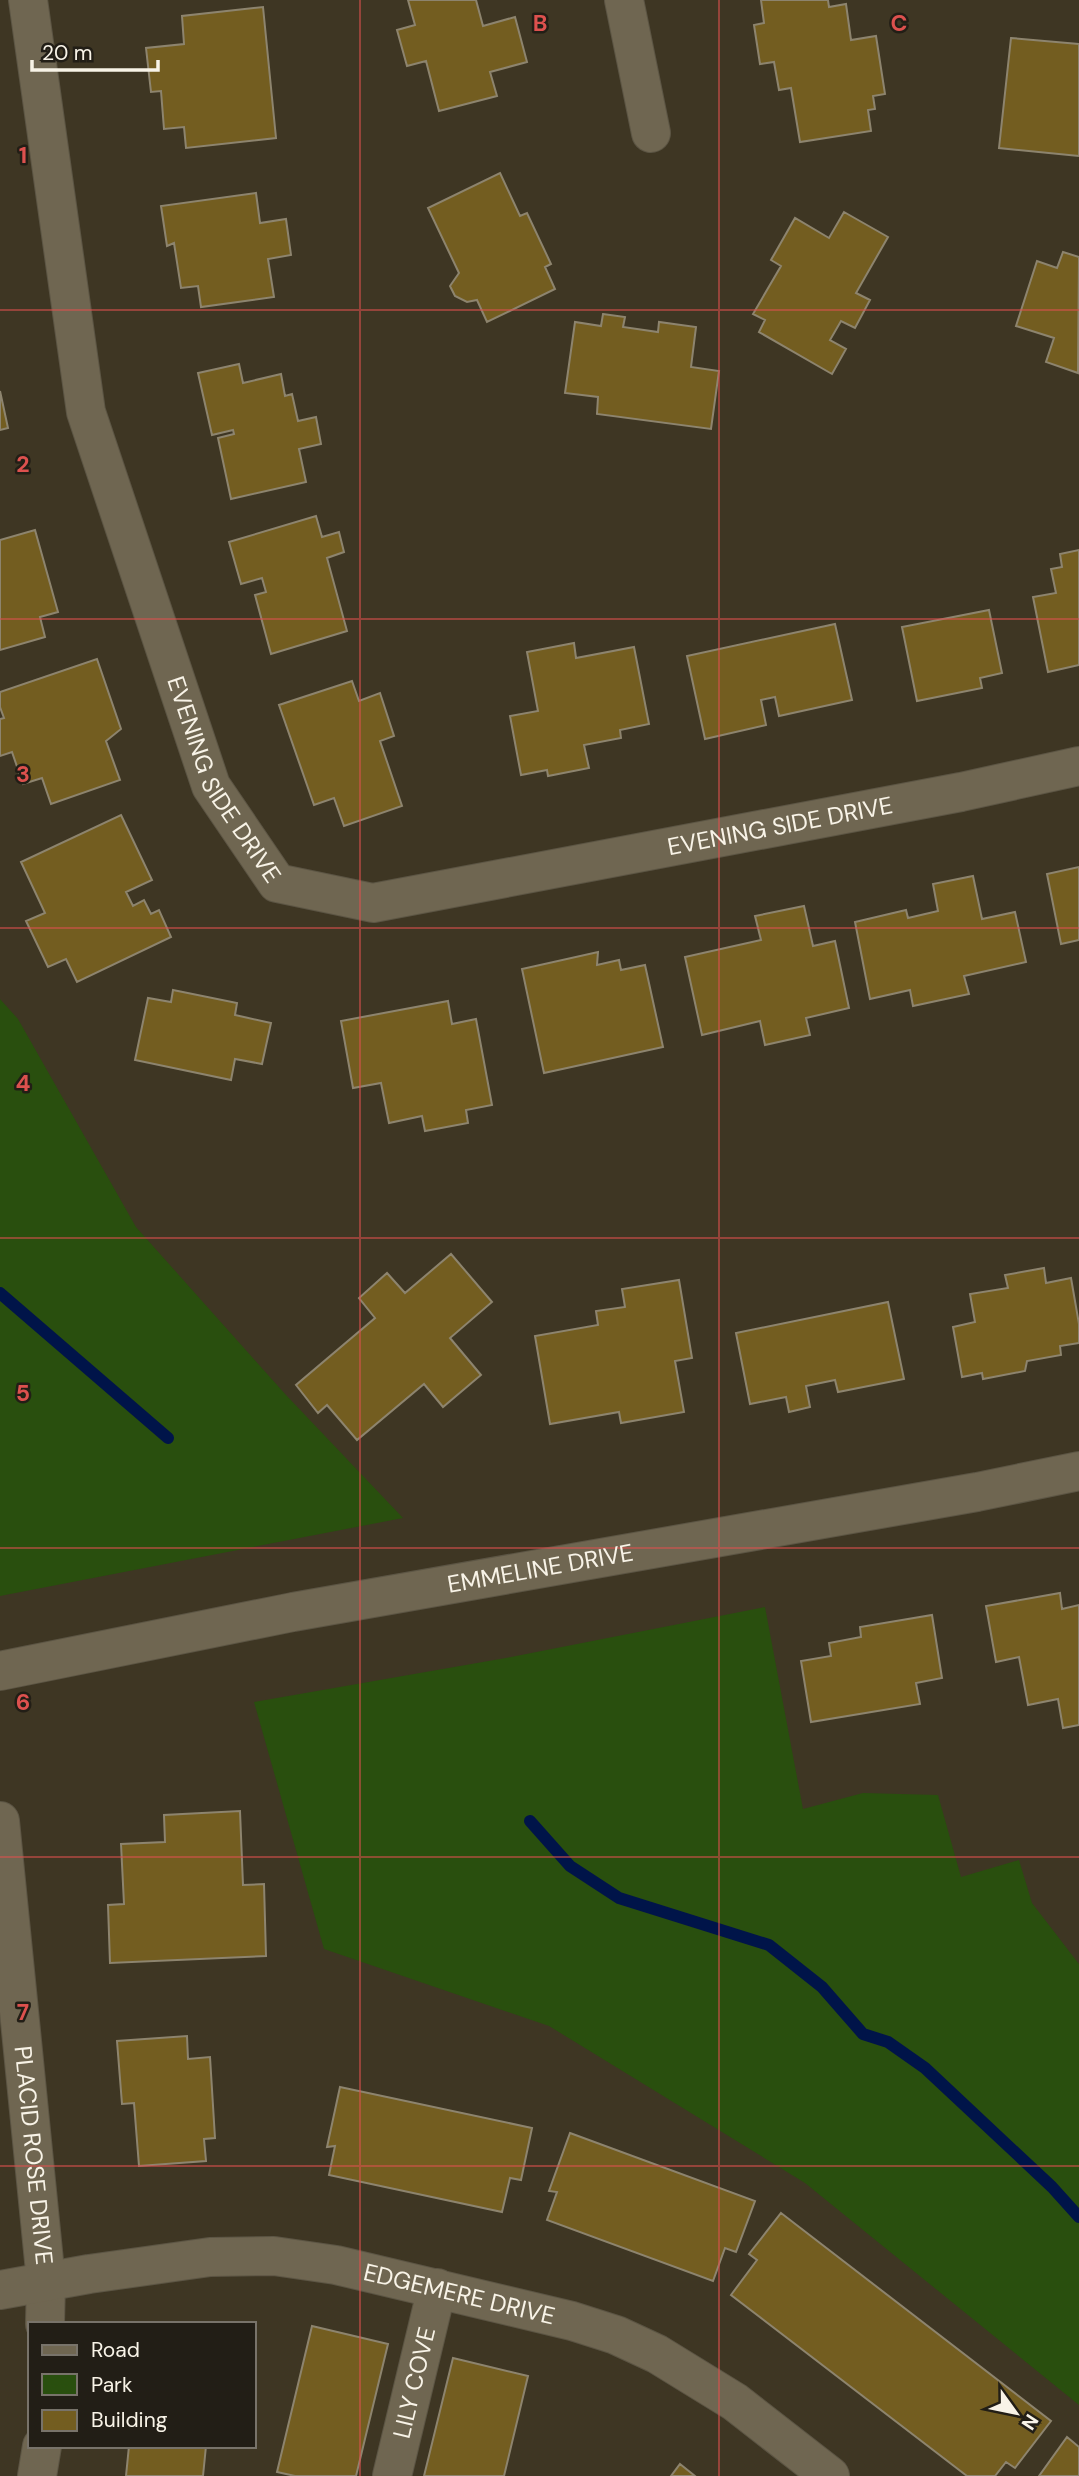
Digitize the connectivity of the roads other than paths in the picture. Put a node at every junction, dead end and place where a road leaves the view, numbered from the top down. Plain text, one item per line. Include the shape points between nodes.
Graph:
1 (27, 0) edge
2 (624, 0) edge
3 (651, 133) dead end
4 (1079, 766) edge
5 (1079, 1471) edge
6 (0, 1671) edge
7 (0, 1821) edge
8 (46, 2281) junction
9 (437, 2288) junction
10 (0, 2290) edge
11 (45, 2322) edge
12 (42, 2448) edge
13 (37, 2476) edge
14 (392, 2476) edge
15 (830, 2476) edge

1 - 4 street, EVENING SIDE DRIVE via 86,412 211,786 277,884 373,902
2 - 3 street
5 - 6 street, EMMELINE DRIVE via 293,1612
7 - 8 street, PLACID ROSE DRIVE
8 - 9 street, EDGEMERE DRIVE via 210,2257 274,2256
8 - 10 street, EDGEMERE DRIVE
8 - 11 street, PLACID ROSE DRIVE
9 - 14 street, LILY COVE
9 - 15 street, EDGEMERE DRIVE via 572,2321 657,2354 735,2402
12 - 13 street

